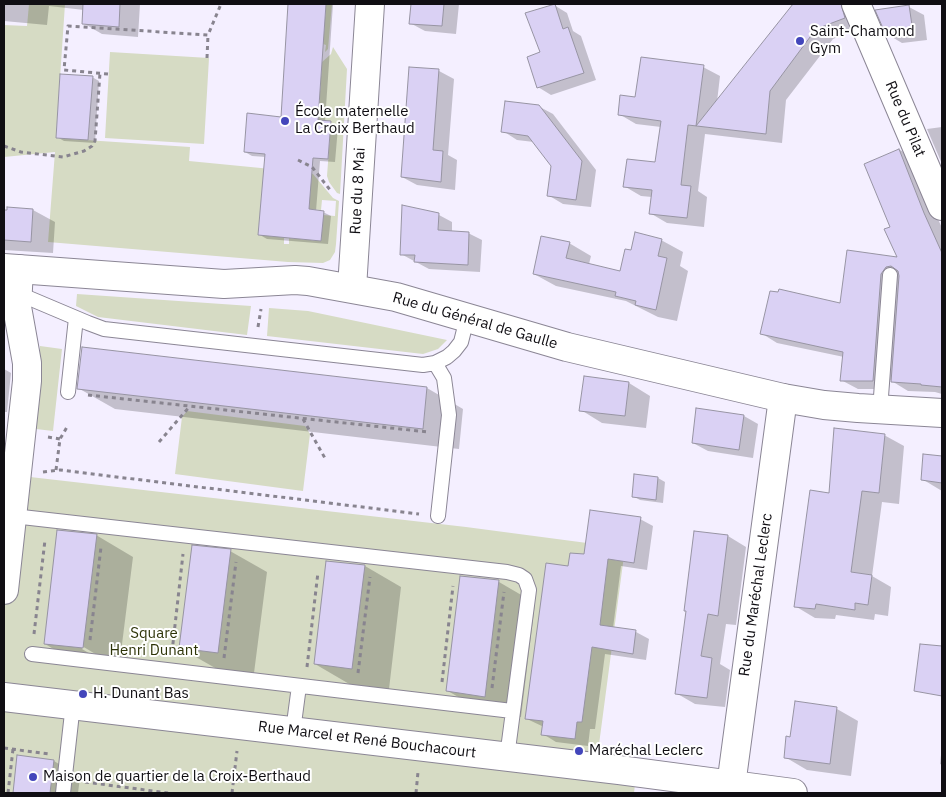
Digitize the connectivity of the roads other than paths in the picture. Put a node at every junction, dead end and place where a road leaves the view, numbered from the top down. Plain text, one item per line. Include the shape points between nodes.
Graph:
1 (370, 4) edge
2 (856, 4) edge
3 (942, 206) edge
4 (890, 275) dead end
5 (11, 283) edge
6 (352, 288) junction
7 (76, 318) junction
8 (467, 318) junction
9 (435, 363) junction
10 (68, 392) road end
11 (783, 398) junction
12 (880, 410) junction
13 (942, 413) edge
14 (14, 460) edge
15 (13, 516) junction
16 (438, 516) road end
17 (6, 548) edge
18 (4, 590) edge
19 (32, 654) road end
20 (302, 686) junction
21 (4, 697) edge
22 (72, 704) junction
23 (512, 711) junction
24 (293, 731) junction
25 (507, 757) junction
26 (64, 786) edge
27 (730, 789) edge
28 (793, 793) edge

1 - 6 street, Rue du 8 Mai
2 - 3 street, Rue du Pilat
4 - 12 lane
5 - 6 street, Rue du Général de Gaulle via 224,284 295,280
5 - 7 lane
5 - 14 street via 27,363 27,382
6 - 8 street, Rue du Général de Gaulle
7 - 9 lane via 104,329 423,365
7 - 10 lane
8 - 9 lane via 461,342 447,357
8 - 11 street, Rue du Général de Gaulle via 567,347
9 - 16 lane via 444,378 449,415
11 - 12 street, Rue du Général de Gaulle
11 - 27 street, Rue du Maréchal Leclerc
12 - 13 street, Rue du Général de Gaulle
14 - 15 street
15 - 17 street
15 - 23 lane via 519,575 525,579 529,590
17 - 18 street
19 - 20 lane
20 - 23 lane
20 - 24 lane
21 - 22 street, Rue Marcel et René Bouchacourt
22 - 24 street, Rue Marcel et René Bouchacourt
22 - 26 lane
23 - 25 lane
24 - 25 street, Rue Marcel et René Bouchacourt
25 - 27 street, Rue Marcel et René Bouchacourt via 619,770
27 - 28 street, Rue Marcel et René Bouchacourt

